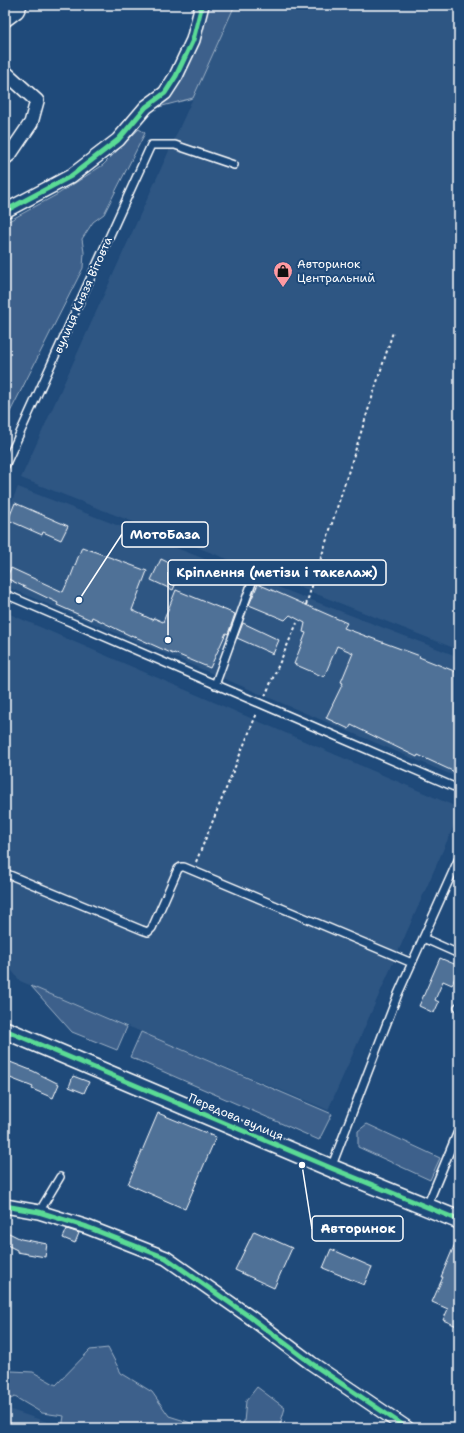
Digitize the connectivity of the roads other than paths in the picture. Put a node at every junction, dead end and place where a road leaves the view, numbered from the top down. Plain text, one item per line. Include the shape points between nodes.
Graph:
1 (20, 5) edge
2 (202, 5) edge
3 (5, 20) edge
4 (5, 72) edge
5 (5, 158) edge
6 (234, 165) dead end
7 (5, 211) edge
8 (5, 466) edge
9 (254, 578) dead end
10 (5, 594) edge
11 (215, 685) junction
12 (459, 789) edge
13 (459, 858) edge
14 (5, 873) edge
15 (423, 938) junction
16 (459, 954) edge
17 (412, 963) junction
18 (5, 1030) edge
19 (459, 1129) edge
20 (331, 1168) junction
21 (60, 1177) dead end
22 (5, 1206) edge
23 (427, 1206) junction
24 (39, 1212) junction
25 (459, 1220) edge
26 (407, 1428) edge

1 - 3 street via 17,11
2 - 7 street via 193,40 165,93 146,107 118,140 71,176
4 - 5 street via 37,101 31,122
6 - 8 lane, вулиця Князя Вітовта via 175,146 151,145
9 - 11 lane
10 - 11 lane
11 - 12 lane
13 - 15 lane
14 - 17 lane via 148,932 181,867
15 - 16 lane
15 - 17 lane
17 - 20 lane
18 - 20 street, Передова вулиця
19 - 23 lane
20 - 23 street, Передова вулиця
21 - 24 lane
22 - 24 street
23 - 25 street, Передова вулиця
24 - 26 street via 87,1227 166,1258 311,1363

